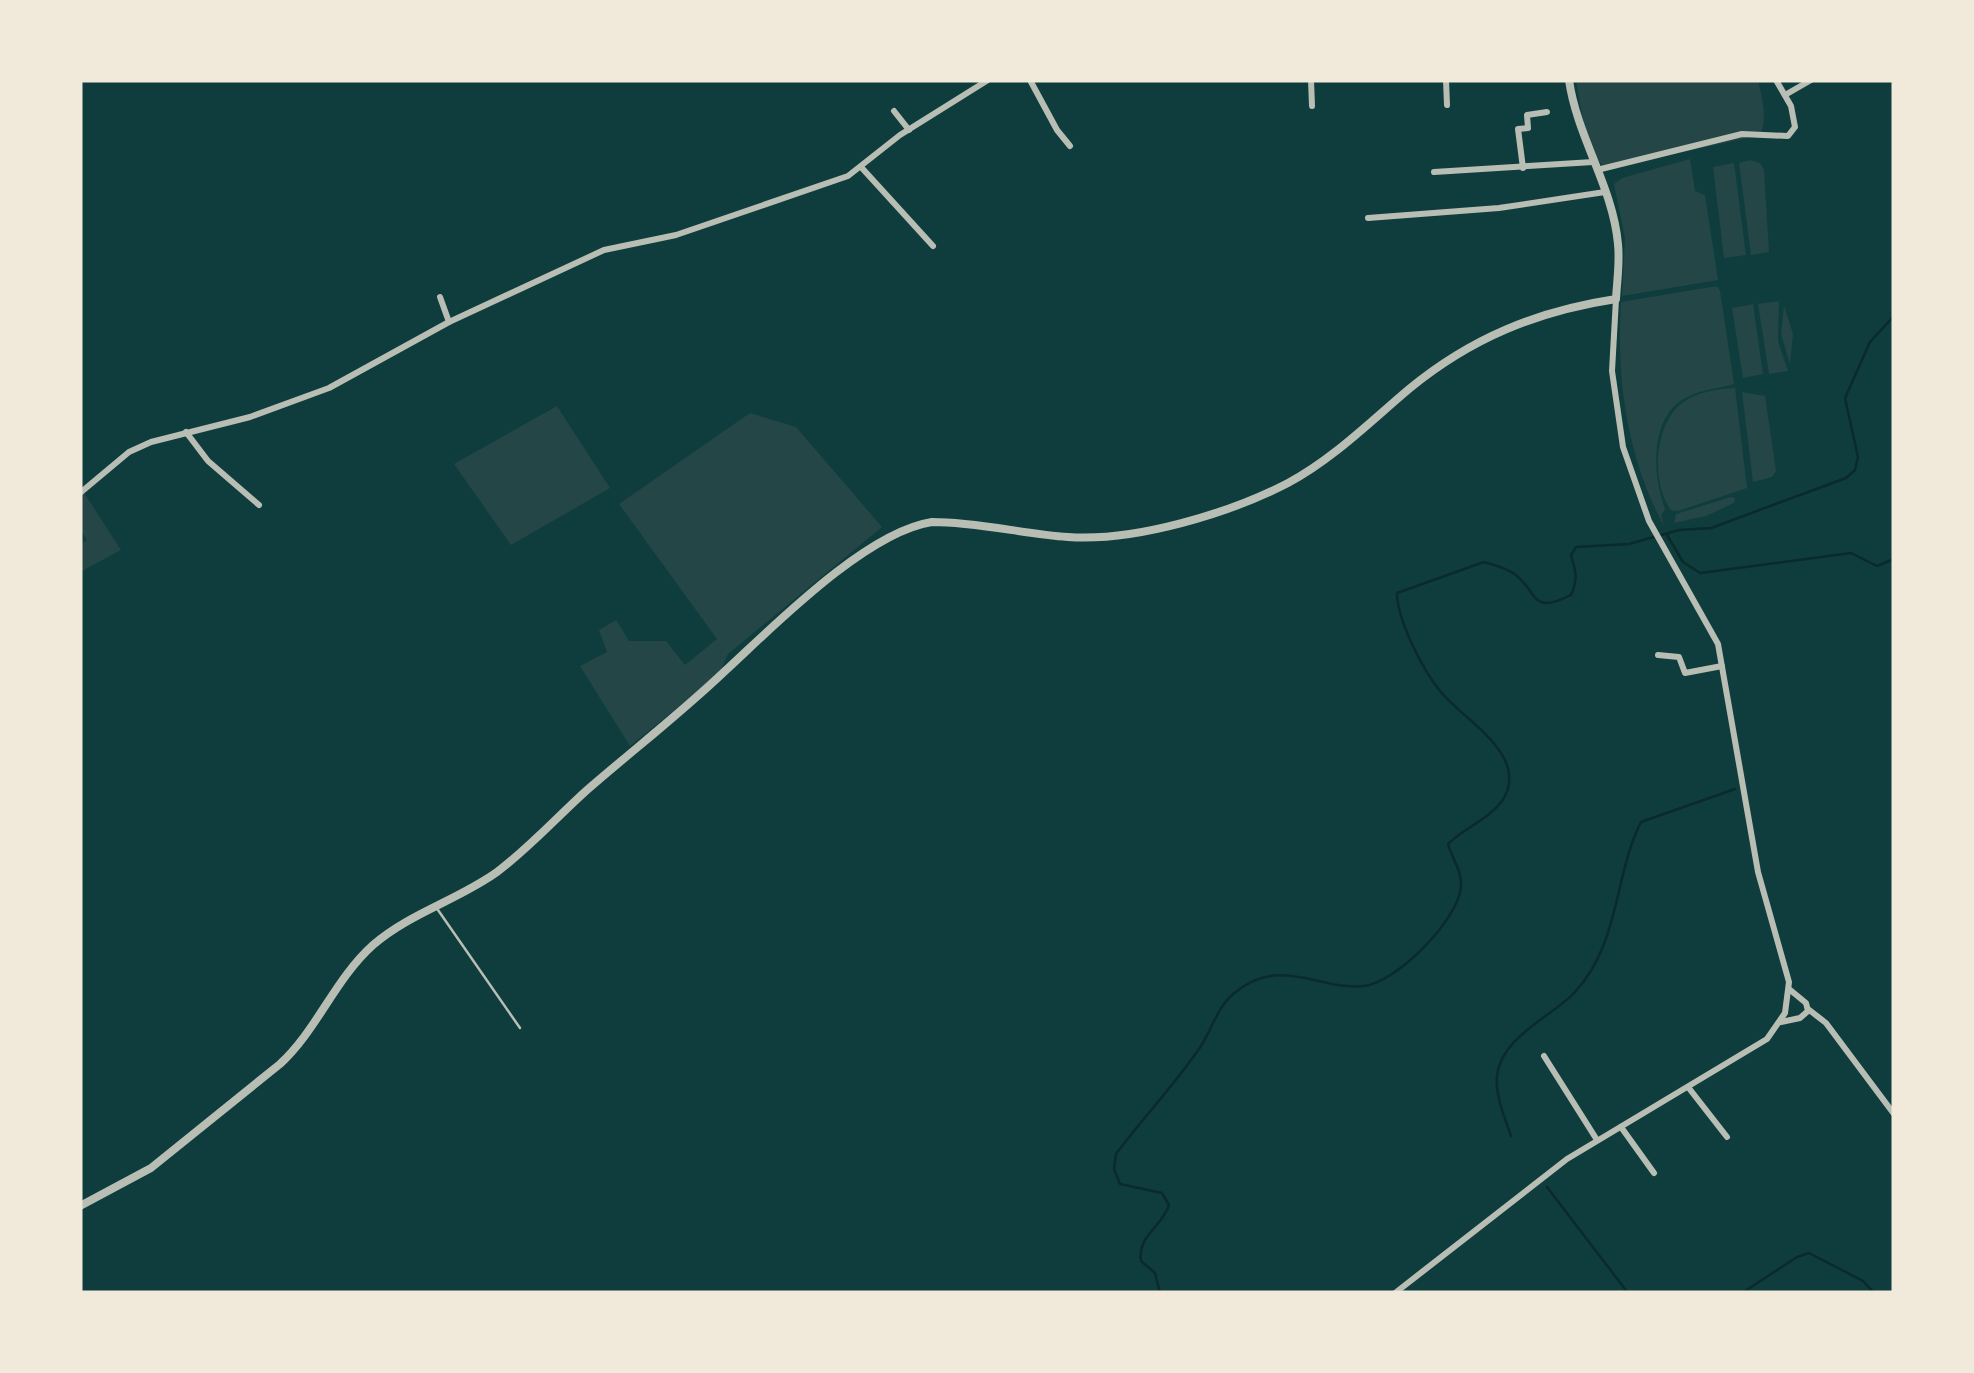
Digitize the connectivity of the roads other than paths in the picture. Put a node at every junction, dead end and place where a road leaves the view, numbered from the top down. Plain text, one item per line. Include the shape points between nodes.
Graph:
1 (988, 80) edge
2 (1030, 80) edge
3 (1311, 80) edge
4 (1446, 80) edge
5 (1569, 80) edge
6 (1776, 80) edge
7 (1810, 80) edge
8 (1785, 95) junction
9 (1448, 105) dead end
10 (1312, 106) dead end
11 (894, 112) dead end
12 (1548, 112) dead end
13 (909, 130) junction
14 (1070, 146) dead end
15 (1595, 166) junction
16 (861, 167) junction
17 (1524, 168) junction
18 (1434, 172) dead end
19 (1605, 192) junction
20 (1368, 218) dead end
21 (933, 246) dead end
22 (440, 297) dead end
23 (1616, 299) junction
24 (449, 322) junction
25 (186, 432) junction
26 (80, 493) edge
27 (260, 504) dead end
28 (1658, 655) dead end
29 (1722, 666) junction
30 (435, 906) junction
31 (1790, 990) junction
32 (1808, 1009) junction
33 (1781, 1022) junction
34 (520, 1028) dead end
35 (1544, 1056) dead end
36 (1688, 1087) junction
37 (1894, 1114) edge
38 (1621, 1127) junction
39 (1727, 1137) dead end
40 (1597, 1140) junction
41 (1654, 1174) dead end
42 (80, 1206) edge
43 (1395, 1293) edge

1 - 13 street
2 - 14 street
3 - 10 street
4 - 9 street
5 - 15 street
6 - 8 street
7 - 8 street
8 - 15 street via 1796,127 1788,136 1742,134
11 - 13 street
12 - 17 street via 1527,116 1528,128 1518,130
13 - 16 street
15 - 17 street
15 - 19 street
16 - 21 street
16 - 24 street via 818,189 676,235 604,250
17 - 18 street
19 - 20 street
19 - 23 street via 1619,246
22 - 24 street
23 - 29 street via 1612,370 1630,474 1709,624
23 - 30 street via 1549,312 1491,334 1288,483 1168,527 1099,538 948,522 901,530 778,620 515,857
24 - 25 street via 329,388
25 - 26 street via 129,452
25 - 27 street
28 - 29 street via 1680,657 1686,672
29 - 31 street via 1758,872
30 - 34 lane
30 - 42 street via 371,946 280,1064 151,1168
31 - 32 street
31 - 33 street
32 - 33 street
32 - 37 street via 1826,1023
33 - 36 street via 1767,1039
35 - 40 street
36 - 38 street
36 - 39 street
38 - 40 street
38 - 41 street
40 - 43 street

